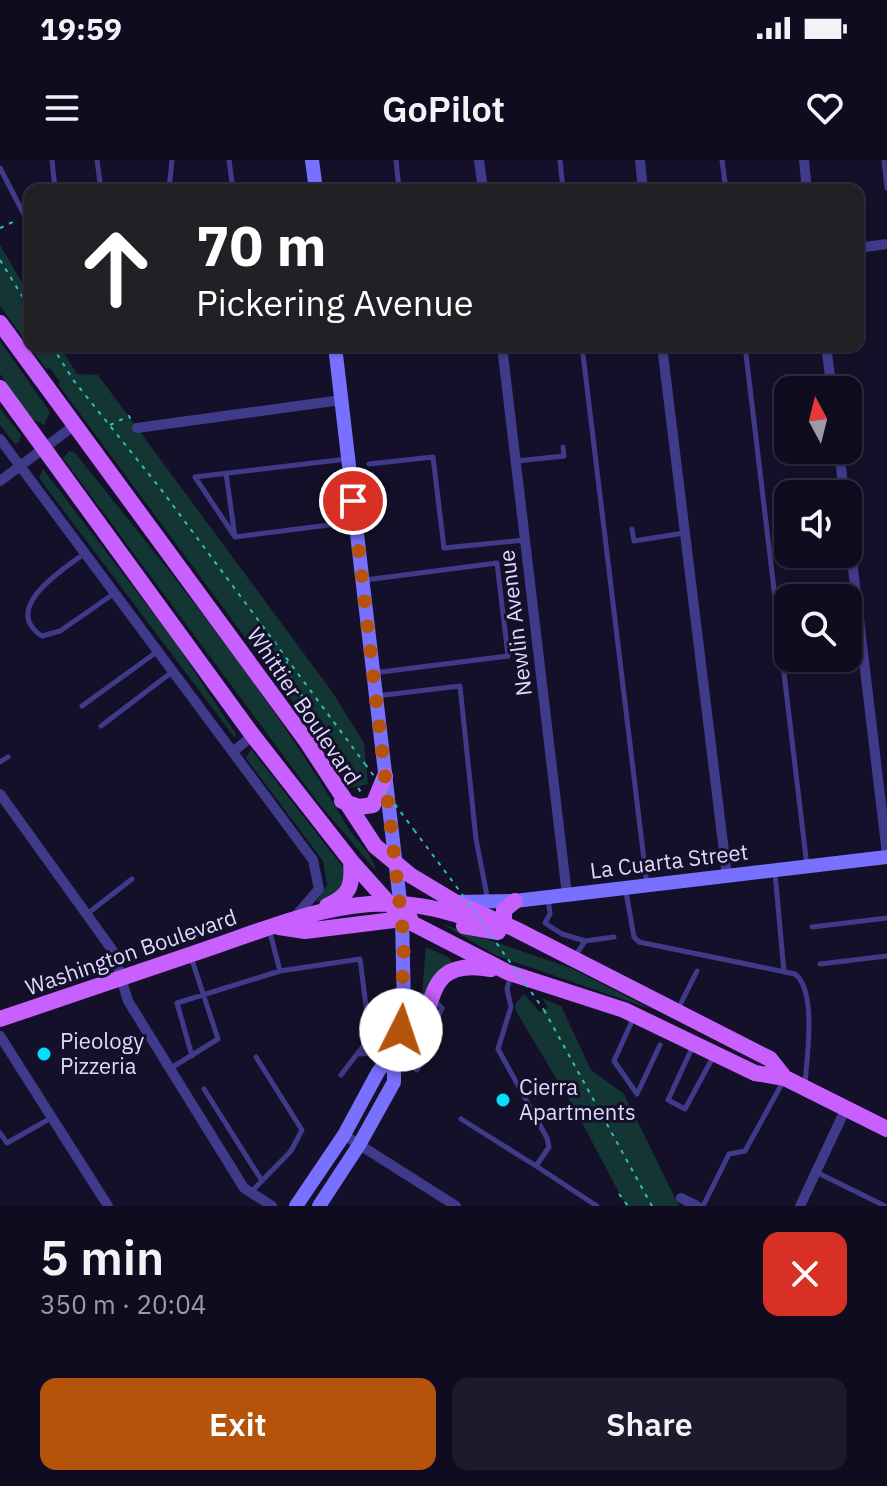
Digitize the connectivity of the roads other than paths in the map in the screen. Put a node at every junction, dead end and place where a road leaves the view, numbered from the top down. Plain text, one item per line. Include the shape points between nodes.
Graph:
1 (52, 160) edge
2 (97, 160) edge
3 (172, 160) edge
4 (229, 160) edge
5 (312, 160) edge
6 (396, 160) edge
7 (479, 160) edge
8 (560, 160) edge
9 (640, 160) edge
10 (722, 160) edge
11 (804, 160) edge
12 (884, 160) edge
13 (0, 168) edge
14 (54, 184) edge
15 (100, 184) edge
16 (170, 184) edge
17 (232, 184) edge
18 (315, 184) edge
19 (398, 184) edge
20 (482, 184) edge
21 (562, 184) edge
22 (642, 184) edge
23 (725, 184) edge
24 (806, 184) edge
25 (887, 188) edge
26 (24, 216) edge
27 (887, 244) edge
28 (864, 247) edge
29 (0, 323) edge
30 (336, 352) edge
31 (503, 352) edge
32 (583, 352) edge
33 (663, 352) edge
34 (746, 352) edge
35 (827, 352) edge
36 (830, 376) edge
37 (0, 388) edge
38 (341, 400) junction
39 (75, 425) junction
40 (137, 428) road end
41 (0, 439) edge
42 (563, 447) dead end
43 (43, 449) junction
44 (348, 458) junction
45 (516, 461) junction
46 (369, 464) dead end
47 (20, 466) junction
48 (226, 473) junction
49 (0, 481) edge
50 (356, 522) junction
51 (632, 529) dead end
52 (685, 533) junction
53 (235, 537) junction
54 (525, 540) junction
55 (85, 553) junction
56 (853, 568) edge
57 (363, 580) junction
58 (115, 593) junction
59 (158, 651) junction
60 (173, 671) junction
61 (372, 673) junction
62 (375, 696) junction
63 (82, 706) dead end
64 (101, 726) dead end
65 (253, 735) junction
66 (233, 752) junction
67 (8, 757) dead end
68 (0, 762) edge
69 (385, 776) junction
70 (0, 795) edge
71 (342, 801) junction
72 (887, 855) edge
73 (351, 861) junction
74 (395, 864) junction
75 (807, 867) junction
76 (775, 871) junction
77 (727, 876) junction
78 (132, 879) dead end
79 (647, 886) junction
80 (626, 888) junction
81 (456, 894) junction
82 (567, 895) junction
83 (548, 897) junction
84 (515, 901) junction
85 (489, 902) junction
86 (397, 908) junction
87 (319, 910) junction
88 (86, 914) junction
89 (887, 918) edge
90 (279, 925) junction
91 (812, 927) dead end
92 (501, 928) junction
93 (614, 937) dead end
94 (585, 941) junction
95 (191, 955) junction
96 (887, 956) edge
97 (572, 960) junction
98 (820, 964) dead end
99 (280, 971) junction
100 (697, 971) dead end
101 (509, 972) junction
102 (784, 972) junction
103 (121, 977) junction
104 (205, 994) junction
105 (430, 997) junction
106 (677, 1012) junction
107 (635, 1015) junction
108 (0, 1019) edge
109 (0, 1036) edge
110 (663, 1039) junction
111 (695, 1042) junction
112 (394, 1052) junction
113 (715, 1052) junction
114 (358, 1054) junction
115 (192, 1056) junction
116 (256, 1057) dead end
117 (170, 1068) junction
118 (341, 1075) dead end
119 (785, 1078) junction
120 (805, 1088) junction
121 (204, 1089) dead end
122 (846, 1108) junction
123 (52, 1117) junction
124 (461, 1119) dead end
125 (887, 1129) edge
126 (0, 1133) edge
127 (344, 1135) junction
128 (359, 1145) junction
129 (536, 1166) junction
130 (816, 1172) junction
131 (262, 1181) junction
132 (250, 1193) junction
133 (681, 1198) dead end
134 (108, 1206) edge
135 (272, 1206) edge
136 (296, 1206) edge
137 (319, 1206) edge
138 (456, 1206) edge
139 (597, 1206) edge
140 (700, 1206) edge
141 (800, 1206) edge
142 (885, 1206) edge

1 - 14 lane
2 - 15 lane
3 - 16 lane
4 - 17 lane
5 - 18 street
6 - 19 lane
7 - 20 street
8 - 21 lane
9 - 22 street
10 - 23 lane
11 - 24 street
12 - 25 lane
13 - 26 lane
27 - 28 street
29 - 39 main road, Whittier Boulevard
30 - 38 street
31 - 45 street, Newlin Avenue
32 - 79 lane
33 - 52 street
34 - 75 lane
35 - 36 street
37 - 43 main road, Whittier Boulevard
38 - 40 street
38 - 44 street
39 - 43 street
39 - 71 main road, Whittier Boulevard via 307,742
41 - 47 street
42 - 45 lane via 564,456
43 - 47 street
43 - 65 main road, Whittier Boulevard
44 - 48 lane
44 - 50 street
45 - 54 street, Newlin Avenue
46 - 54 lane via 433,457 444,548
47 - 49 street
47 - 55 street
48 - 53 lane
48 - 53 lane via 195,477
50 - 53 lane
50 - 57 street
51 - 52 lane via 634,541
52 - 77 street
54 - 82 street, Newlin Avenue
55 - 58 street
55 - 58 lane via 41,586 29,604 35,631 42,636 60,631
56 - 72 street
57 - 61 street
57 - 61 lane via 497,563 508,656
58 - 59 street
59 - 60 street
59 - 63 lane
60 - 64 lane
60 - 66 street
61 - 62 street
62 - 69 street
62 - 85 lane via 460,686 476,839
65 - 66 street
65 - 73 main road, Whittier Boulevard
66 - 90 street via 318,871 319,889
67 - 68 lane
69 - 71 main road via 373,805
69 - 74 street
70 - 88 street
71 - 74 main road, Whittier Boulevard
72 - 75 street, La Cuarta Street
73 - 86 main road, Whittier Boulevard
73 - 87 main road via 350,890
74 - 81 main road, Whittier Boulevard
74 - 86 street
75 - 76 street, La Cuarta Street
76 - 77 street, La Cuarta Street
76 - 102 lane
77 - 79 street, La Cuarta Street
78 - 88 lane
79 - 80 street, La Cuarta Street
80 - 82 street, La Cuarta Street
80 - 102 lane via 639,942
81 - 85 street, La Cuarta Street
81 - 92 main road, Whittier Boulevard
82 - 83 street, La Cuarta Street
83 - 84 street, La Cuarta Street
83 - 94 lane via 545,923
84 - 85 street, La Cuarta Street
84 - 92 main road via 504,910
86 - 87 main road, Washington Boulevard
86 - 90 main road, Washington Boulevard via 305,931
86 - 92 main road via 484,932
86 - 101 main road, Whittier Boulevard
86 - 112 street via 404,1007
87 - 90 main road, Washington Boulevard
88 - 103 street via 113,951
89 - 91 lane
90 - 95 main road, Washington Boulevard
90 - 99 lane
92 - 97 main road, Whittier Boulevard
93 - 94 lane
94 - 97 lane
95 - 103 main road, Washington Boulevard
95 - 104 lane
96 - 98 lane
97 - 106 main road, Whittier Boulevard
99 - 104 lane
99 - 114 lane via 360,959 370,1037
100 - 106 lane
101 - 105 main road via 457,970 441,980
101 - 107 main road, Whittier Boulevard
101 - 129 lane via 511,1007 498,1049 547,1138 549,1147
102 - 120 lane via 795,974 806,987
103 - 108 main road, Washington Boulevard
103 - 117 street via 128,1001
104 - 115 lane via 218,1039
104 - 115 lane via 177,1003
105 - 112 main road via 411,1041
105 - 112 lane via 442,1008 417,1070
106 - 119 main road, Whittier Boulevard via 770,1059
107 - 110 main road, Whittier Boulevard
107 - 110 lane via 614,1061 637,1094
109 - 123 street
110 - 111 main road, Whittier Boulevard
111 - 113 main road, Whittier Boulevard
111 - 113 lane via 668,1100 676,1105 685,1109
112 - 114 lane
112 - 127 street
112 - 128 street via 394,1082
113 - 119 main road, Whittier Boulevard via 755,1073
114 - 118 lane
115 - 117 lane
116 - 131 lane via 302,1130 291,1151
117 - 132 street
119 - 120 main road, Whittier Boulevard
119 - 140 lane via 745,1151 729,1154
120 - 122 main road, Whittier Boulevard
121 - 131 lane
122 - 125 main road, Whittier Boulevard
122 - 130 street
123 - 126 lane via 7,1143
123 - 134 street
124 - 129 lane
127 - 128 street
127 - 136 street
128 - 137 street
128 - 138 street
129 - 139 lane
130 - 141 street
130 - 142 lane
131 - 132 lane
132 - 135 street
133 - 140 street

